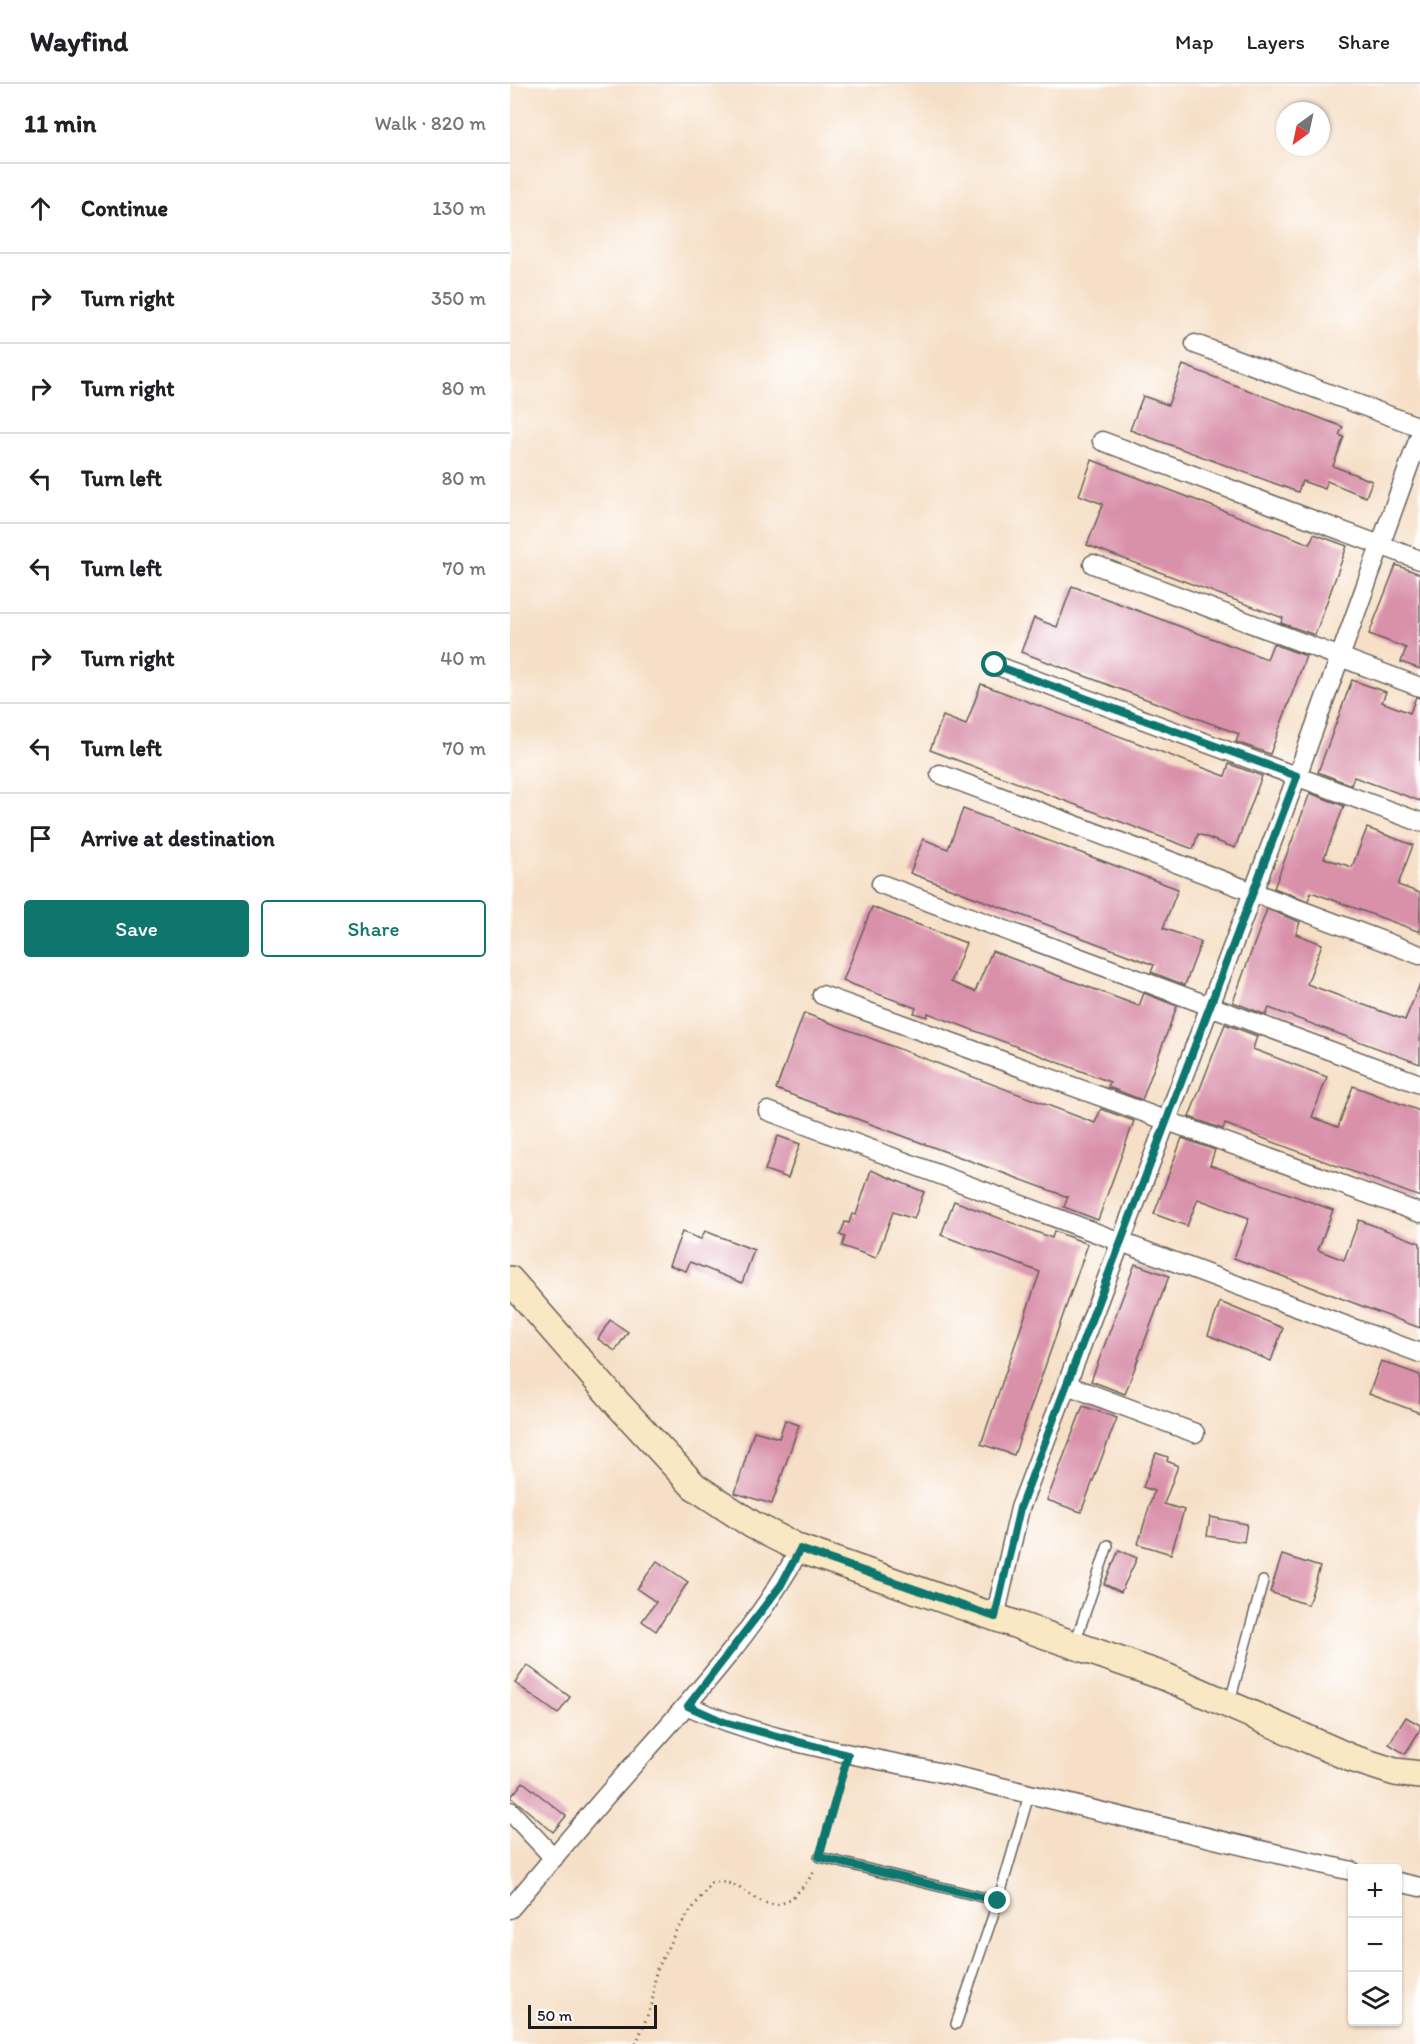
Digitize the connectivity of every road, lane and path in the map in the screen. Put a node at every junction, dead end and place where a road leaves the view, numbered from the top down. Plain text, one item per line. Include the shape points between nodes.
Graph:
1 (1195, 344) dead end
2 (1420, 427) edge
3 (1420, 435) edge
4 (1102, 441) dead end
5 (1380, 546) junction
6 (1420, 560) edge
7 (1093, 564) dead end
8 (1340, 657) junction
9 (995, 665) dead end
10 (1420, 687) edge
11 (940, 774) dead end
12 (1297, 776) junction
13 (1420, 822) edge
14 (880, 884) dead end
15 (1253, 892) junction
16 (1420, 955) edge
17 (822, 995) dead end
18 (1210, 1006) junction
19 (1420, 1084) edge
20 (768, 1111) dead end
21 (1167, 1121) junction
22 (1420, 1213) edge
23 (1121, 1242) junction
24 (510, 1280) edge
25 (1420, 1353) edge
26 (1067, 1385) junction
27 (1195, 1433) dead end
28 (1108, 1545) dead end
29 (800, 1549) junction
30 (1263, 1581) dead end
31 (995, 1617) junction
32 (1075, 1645) junction
33 (1229, 1704) junction
34 (688, 1706) junction
35 (848, 1755) junction
36 (1420, 1775) edge
37 (1029, 1795) junction
38 (510, 1811) edge
39 (819, 1857) junction
40 (554, 1858) junction
41 (1348, 1870) edge
42 (1402, 1883) edge
43 (1420, 1887) edge
44 (998, 1901) junction
45 (510, 1909) edge
46 (956, 2024) dead end
47 (636, 2044) edge

1 - 2 street
3 - 5 street
4 - 5 street
5 - 6 street
5 - 8 street
7 - 8 street
8 - 10 street
8 - 12 street
9 - 12 street
11 - 15 street
12 - 13 street
12 - 15 street
14 - 18 street
15 - 16 street
15 - 18 street
17 - 21 street
18 - 19 street
18 - 21 street
20 - 23 street
21 - 22 street
21 - 23 street
23 - 25 street
23 - 26 street
24 - 29 main road via 694,1486 753,1525
26 - 27 street
26 - 31 street via 1020,1508
28 - 32 lane
29 - 31 main road
29 - 34 street via 781,1585
30 - 33 lane
31 - 32 main road
32 - 33 main road
33 - 36 main road via 1351,1758 1395,1772
34 - 35 street via 724,1722
34 - 40 street
35 - 37 street
35 - 39 path
37 - 41 street
37 - 44 lane
38 - 40 street
39 - 44 lane
39 - 47 path via 804,1886 779,1906 769,1905 730,1883 711,1883 676,1931 656,1971 652,2004
40 - 45 street
42 - 43 street
44 - 46 lane

